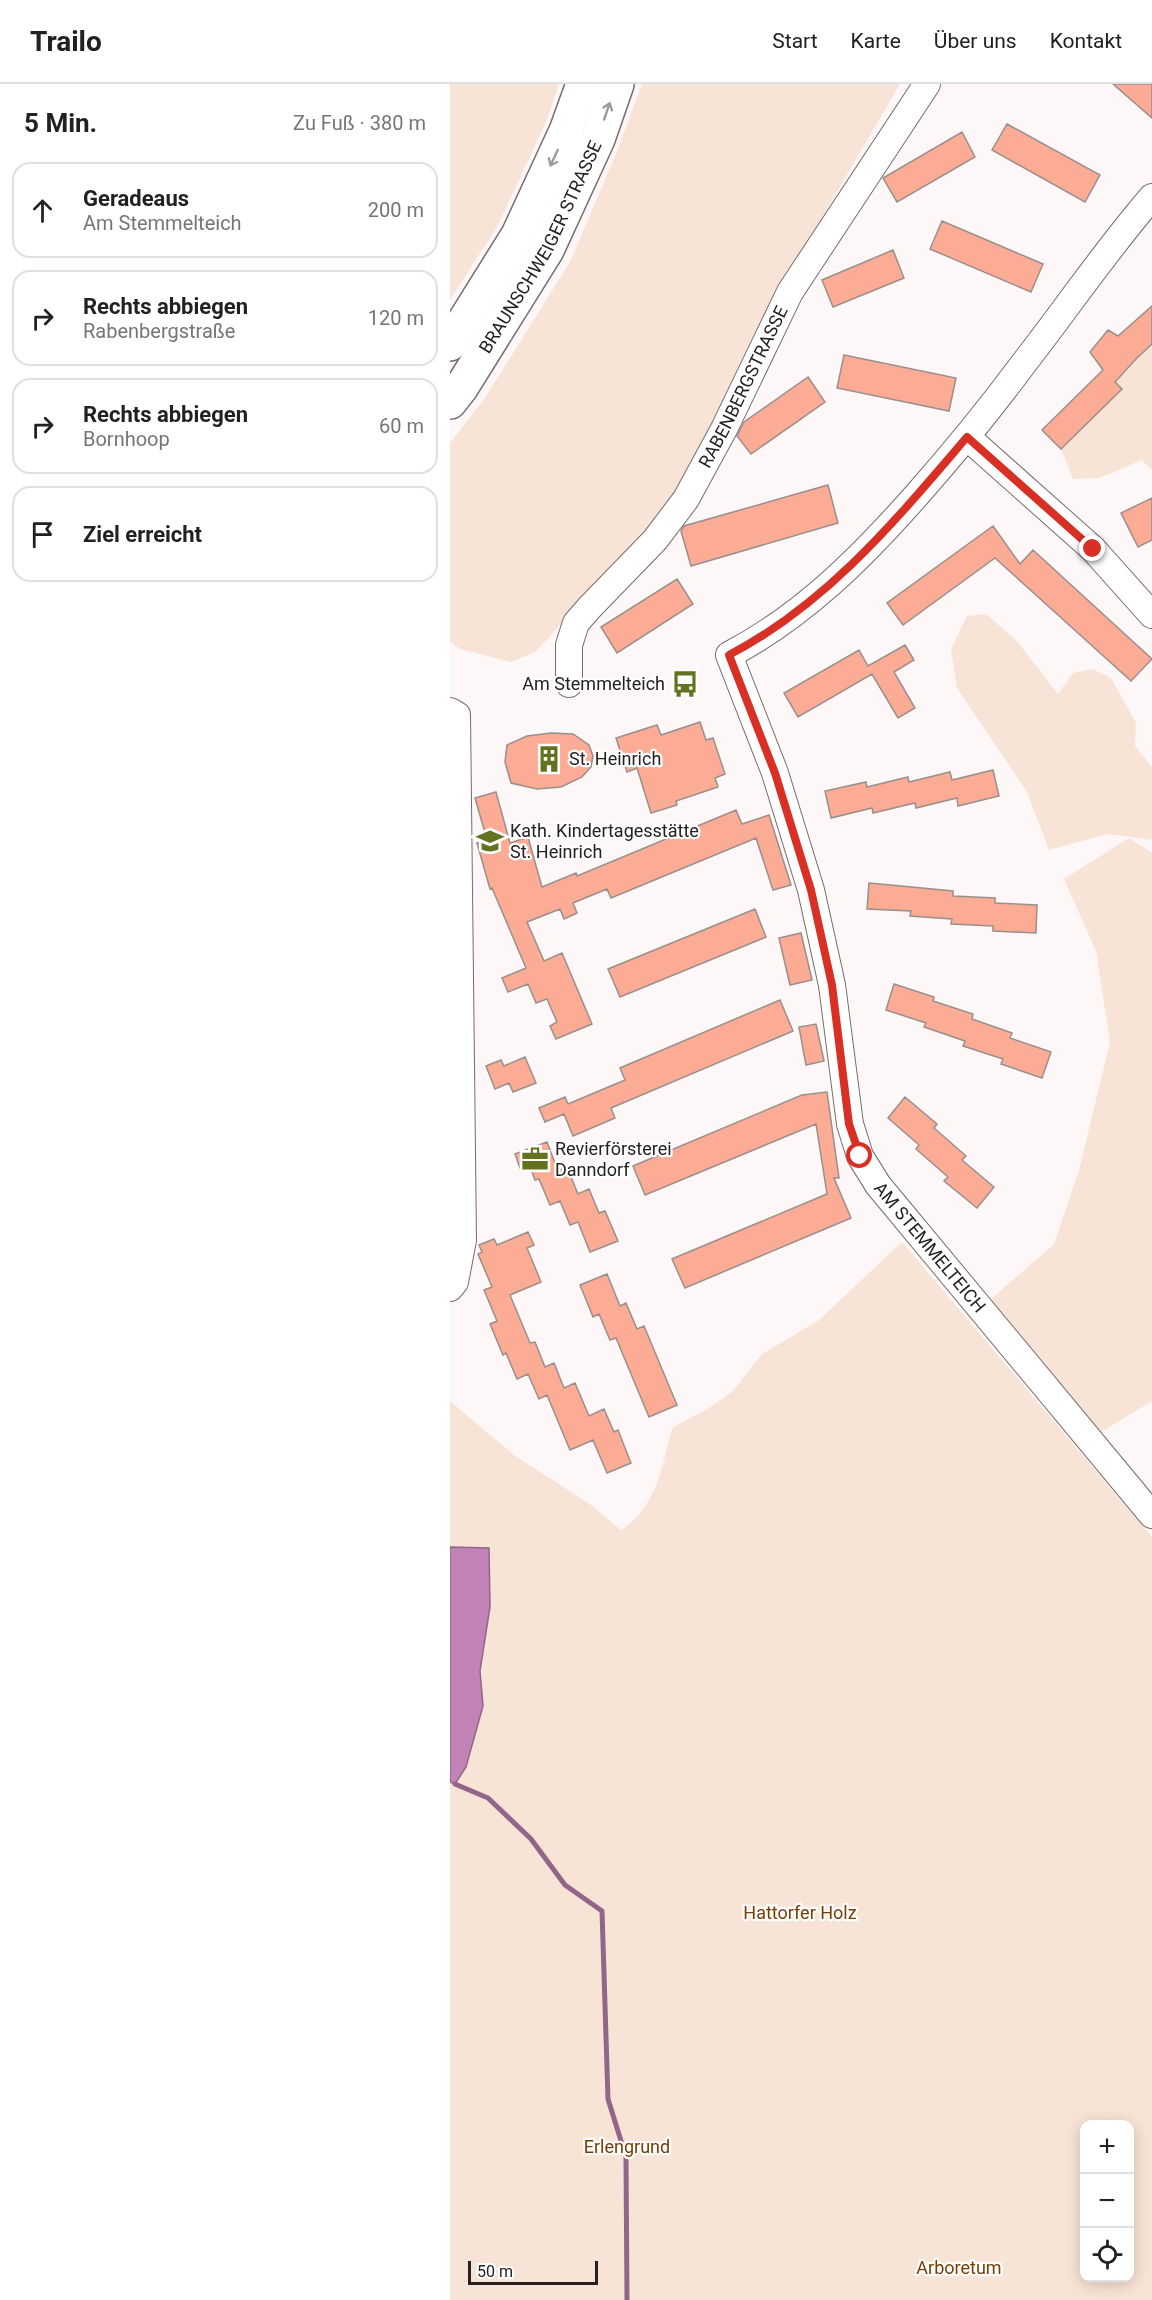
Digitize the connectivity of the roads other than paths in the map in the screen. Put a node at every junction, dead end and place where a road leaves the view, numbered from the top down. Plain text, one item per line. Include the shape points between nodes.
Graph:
1 (583, 84) edge
2 (617, 84) edge
3 (927, 84) edge
4 (1152, 197) edge
5 (450, 344) edge
6 (450, 402) edge
7 (967, 437) junction
8 (1152, 615) edge
9 (569, 684) dead end
10 (453, 713) edge
11 (450, 1288) edge
12 (1152, 1515) edge

1 -> 5 main road, BRAUNSCHWEIGER STRASSE via 518,235
6 -> 2 main road, BRAUNSCHWEIGER STRASSE via 547,250 598,139
3 - 9 street, RABENBERGSTRASSE via 790,292 686,499 655,540 576,623 569,645
4 - 7 street
7 - 8 street via 1093,549
7 - 12 street, AM STEMMELTEICH via 877,541 841,576 757,641 729,655 775,773 811,890 832,985 849,1124 860,1156 878,1185
10 - 11 street via 463,1240 455,1282

